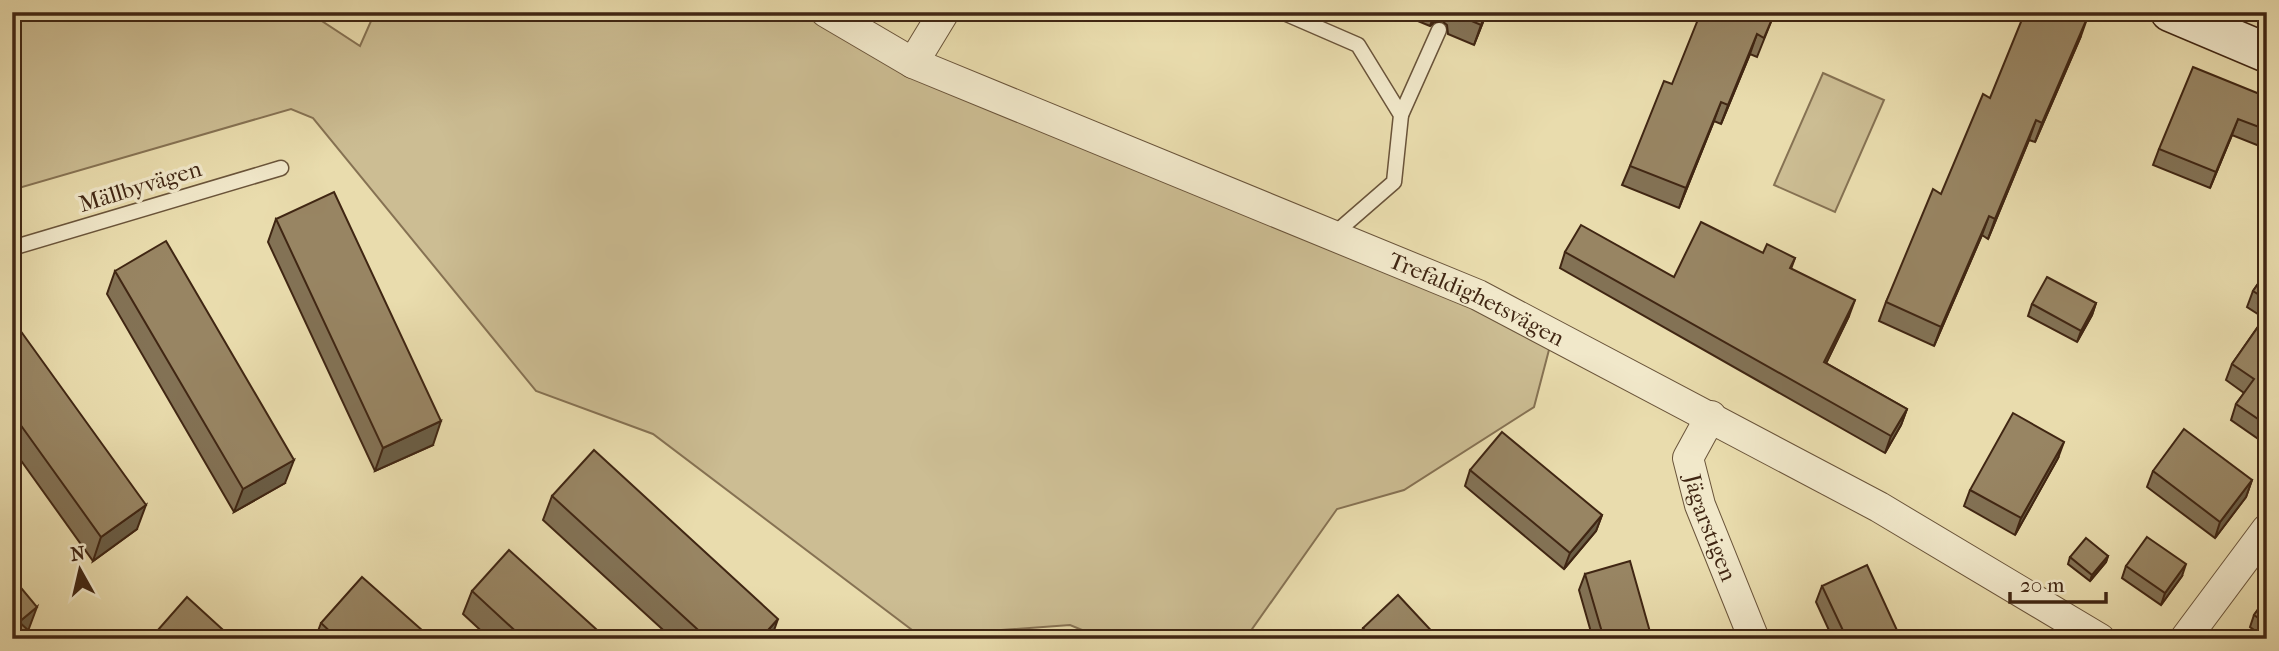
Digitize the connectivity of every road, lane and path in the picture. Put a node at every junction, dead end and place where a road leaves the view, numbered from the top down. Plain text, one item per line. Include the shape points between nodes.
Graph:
1 (827, 12) edge
2 (944, 12) edge
3 (1282, 12) edge
4 (2170, 12) edge
5 (1439, 30) dead end
6 (2267, 53) edge
7 (913, 63) junction
8 (1401, 115) junction
9 (281, 168) dead end
10 (1333, 235) junction
11 (12, 248) edge
12 (1711, 416) junction
13 (2267, 529) edge
14 (1754, 639) edge
15 (2100, 639) edge
16 (2185, 639) edge

1 - 7 street, Trefaldighetsvägen
2 - 7 street
3 - 8 lane via 1358,45
4 - 6 street
5 - 8 lane
7 - 10 street, Trefaldighetsvägen
8 - 10 lane via 1394,182
9 - 11 lane, Mällbyvägen
10 - 12 street, Trefaldighetsvägen via 1478,295
12 - 14 street, Jägarstigen via 1688,458 1700,505
12 - 15 street, Trefaldighetsvägen via 1879,507
13 - 16 street

